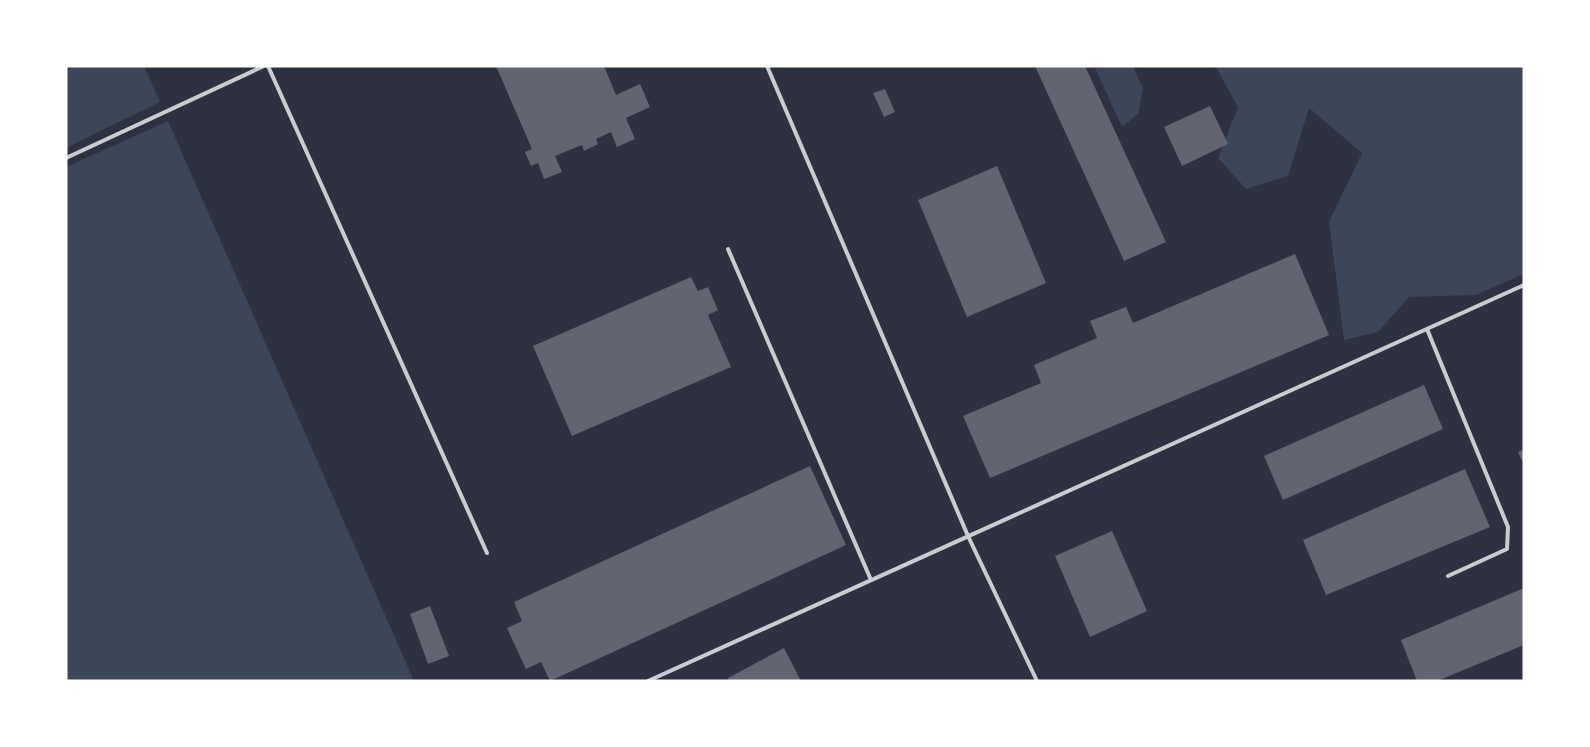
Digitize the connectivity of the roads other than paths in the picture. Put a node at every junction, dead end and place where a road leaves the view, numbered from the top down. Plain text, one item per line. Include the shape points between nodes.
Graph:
1 (266, 66) edge
2 (767, 66) edge
3 (66, 158) edge
4 (728, 249) dead end
5 (1524, 285) edge
6 (1427, 329) junction
7 (968, 536) junction
8 (487, 553) dead end
9 (1448, 576) dead end
10 (871, 580) junction
11 (648, 681) edge
12 (1037, 681) edge

1 - 3 lane
1 - 8 lane
2 - 7 lane
4 - 10 lane
5 - 6 lane
6 - 7 lane
6 - 9 lane via 1508,527 1507,549
7 - 10 lane
7 - 12 lane
10 - 11 lane

